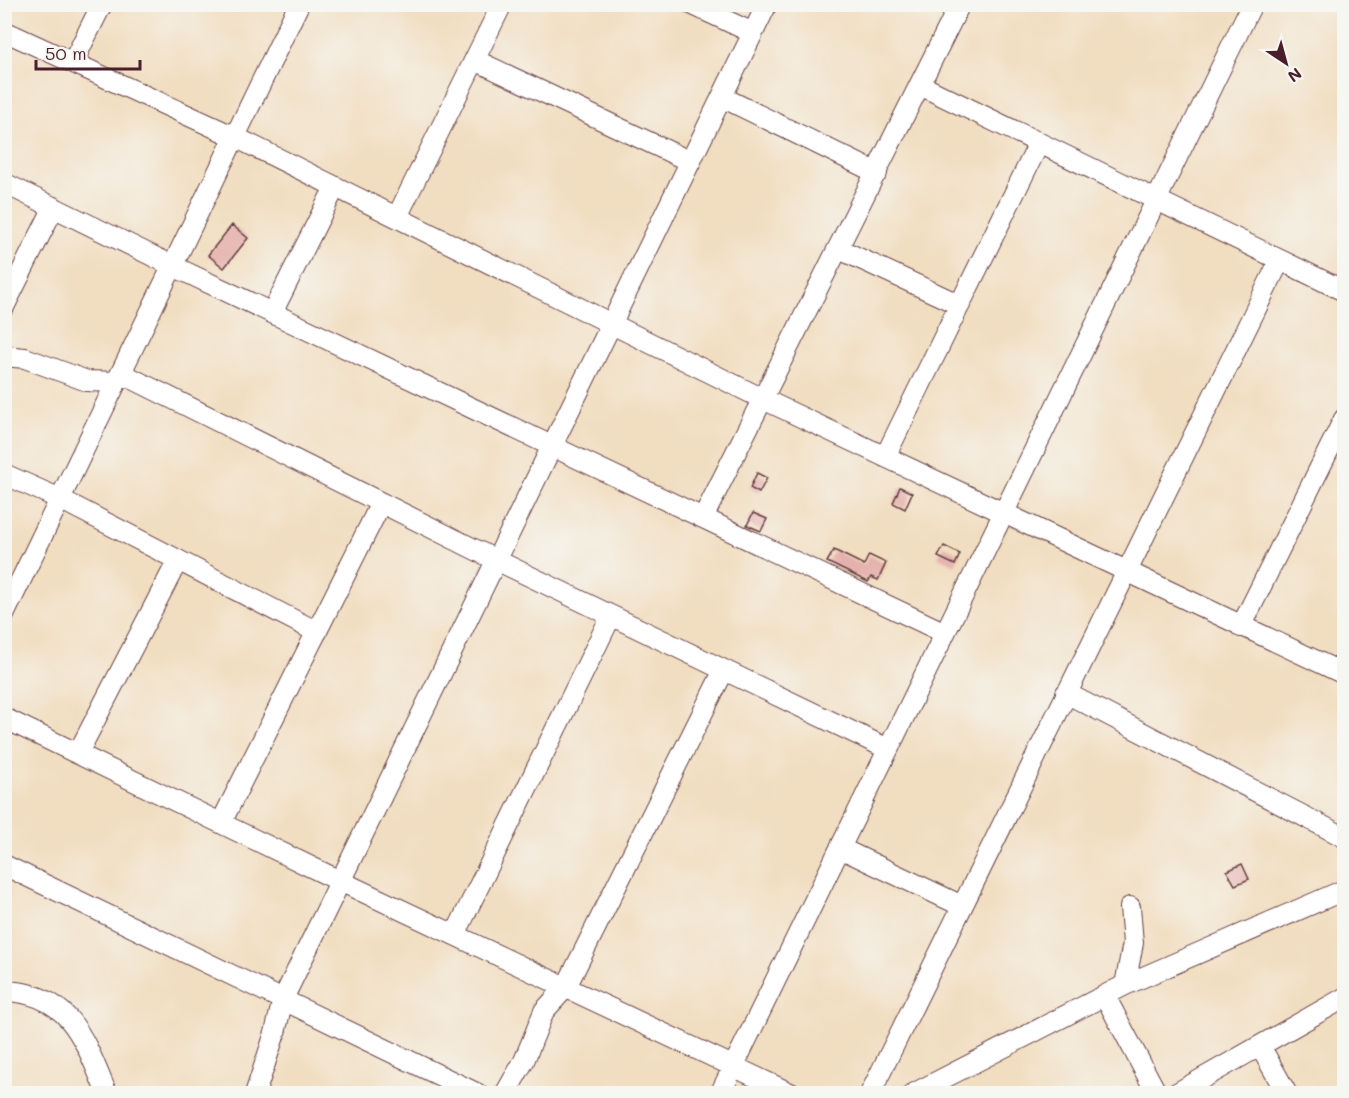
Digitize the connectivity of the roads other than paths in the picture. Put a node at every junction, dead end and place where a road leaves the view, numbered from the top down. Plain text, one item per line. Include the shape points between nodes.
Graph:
1 (102, 4) edge
2 (299, 4) edge
3 (502, 4) edge
4 (692, 4) edge
5 (767, 4) edge
6 (960, 4) edge
7 (1252, 4) edge
8 (4, 31) edge
9 (753, 33) junction
10 (475, 60) junction
11 (73, 62) junction
12 (920, 85) junction
13 (722, 97) junction
14 (235, 137) junction
15 (1039, 142) junction
16 (691, 162) junction
17 (877, 173) junction
18 (335, 187) junction
19 (10, 188) edge
20 (1157, 200) junction
21 (54, 207) junction
22 (397, 218) junction
23 (839, 249) junction
24 (1280, 260) junction
25 (173, 266) junction
26 (1344, 291) edge
27 (960, 305) junction
28 (4, 307) edge
29 (272, 313) junction
30 (612, 324) junction
31 (4, 356) edge
32 (119, 378) junction
33 (765, 400) junction
34 (1344, 419) edge
35 (552, 446) junction
36 (885, 457) junction
37 (4, 474) edge
38 (60, 499) junction
39 (381, 503) junction
40 (1003, 513) junction
41 (704, 518) junction
42 (178, 560) junction
43 (496, 560) junction
44 (1126, 572) junction
45 (6, 611) edge
46 (611, 616) junction
47 (1241, 627) junction
48 (316, 632) junction
49 (945, 633) junction
50 (724, 670) junction
51 (1344, 674) edge
52 (1066, 693) junction
53 (4, 718) edge
54 (888, 749) junction
55 (78, 753) junction
56 (221, 823) junction
57 (1344, 837) edge
58 (840, 848) junction
59 (4, 865) edge
60 (340, 881) junction
61 (1344, 890) edge
62 (962, 906) junction
63 (1130, 907) dead end
64 (455, 935) junction
65 (1125, 985) junction
66 (566, 987) junction
67 (4, 991) edge
68 (1105, 996) junction
69 (1344, 998) edge
70 (282, 999) junction
71 (1260, 1046) junction
72 (734, 1066) junction
73 (107, 1094) edge
74 (255, 1094) edge
75 (478, 1094) edge
76 (505, 1094) edge
77 (720, 1094) edge
78 (792, 1094) edge
79 (870, 1094) edge
80 (913, 1094) edge
81 (1157, 1094) edge
82 (1175, 1094) edge
83 (1287, 1094) edge

1 - 11 street
2 - 14 street
3 - 10 street
4 - 9 street
5 - 9 street
6 - 12 street
7 - 20 street
8 - 11 street
9 - 13 street
10 - 16 street
10 - 22 street
11 - 14 street
12 - 15 street
12 - 17 street
13 - 16 street
13 - 17 street
14 - 18 street
14 - 25 street
15 - 20 street
15 - 27 street
16 - 30 street
17 - 23 street
18 - 22 street
18 - 29 street
19 - 21 street
20 - 24 street
20 - 40 street
21 - 25 street
21 - 28 street
22 - 30 street
23 - 27 street
23 - 33 street
24 - 26 street
24 - 44 street
25 - 29 street
25 - 32 street
27 - 36 street
29 - 35 street
30 - 33 street
30 - 35 street
31 - 32 street via 25,358 87,381
32 - 38 street
32 - 39 street
33 - 36 street
33 - 41 street
34 - 47 street
35 - 41 street
35 - 43 street
36 - 40 street
37 - 38 street
38 - 42 street
38 - 45 street
39 - 43 street
39 - 48 street
40 - 44 street
40 - 49 street
41 - 49 street
42 - 48 street
42 - 55 street
43 - 46 street
43 - 60 street
44 - 47 street
44 - 52 street
46 - 50 street
46 - 64 street
47 - 51 street
48 - 56 street
49 - 54 street
50 - 54 street
50 - 66 street
52 - 57 street
52 - 62 street
53 - 55 street
54 - 58 street
55 - 56 street
56 - 60 street
58 - 62 street
58 - 72 street
59 - 70 street
60 - 64 street
60 - 70 street
61 - 65 street
62 - 79 street
63 - 65 street via 1133,943
64 - 66 street
65 - 68 street
66 - 72 street
66 - 76 street via 544,1011 524,1061
67 - 73 street via 27,992 52,1003 72,1022
68 - 80 street
68 - 81 street
69 - 71 street
70 - 74 street
70 - 75 street
71 - 82 street
71 - 83 street
72 - 77 street
72 - 78 street

